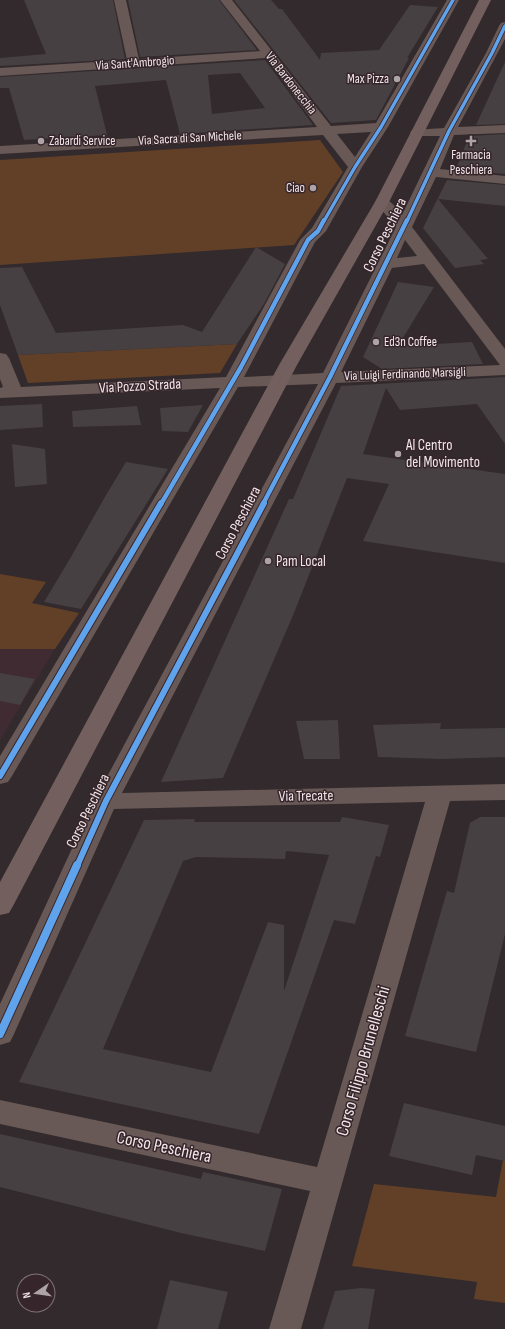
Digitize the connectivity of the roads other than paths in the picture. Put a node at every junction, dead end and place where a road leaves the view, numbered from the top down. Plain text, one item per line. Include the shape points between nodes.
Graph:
1 (120, 0) edge
2 (226, 0) edge
3 (453, 0) edge
4 (486, 0) edge
5 (505, 26) edge
6 (499, 52) edge
7 (269, 54) junction
8 (134, 63) junction
9 (0, 72) edge
10 (381, 127) junction
11 (505, 128) edge
12 (328, 130) junction
13 (449, 131) junction
14 (417, 133) junction
15 (0, 150) edge
16 (355, 167) junction
17 (431, 172) junction
18 (505, 180) edge
19 (382, 202) junction
20 (404, 227) junction
21 (428, 259) junction
22 (386, 264) junction
23 (0, 358) edge
24 (505, 361) edge
25 (505, 370) edge
26 (330, 377) junction
27 (281, 379) junction
28 (233, 382) junction
29 (7, 392) edge
30 (0, 776) edge
31 (505, 792) edge
32 (440, 793) junction
33 (106, 800) junction
34 (0, 906) edge
35 (0, 1034) edge
36 (0, 1112) edge
37 (328, 1182) junction
38 (285, 1329) edge

1 - 8 street
2 - 7 street, Via Bardonecchia
3 - 10 street
4 - 14 main road, Corso Peschiera
5 - 6 street, Corso Peschiera
6 - 13 street, Corso Peschiera
7 - 8 street, Via Sant'Ambrogio
7 - 12 street, Via Bardonecchia
8 - 9 street, Via Sant'Ambrogio
10 - 12 street, Via Sacra di San Michele
10 - 16 street
11 - 13 street
12 - 15 street, Via Sacra di San Michele
12 - 16 street, Via Bardonecchia
13 - 14 street
13 - 17 street, Corso Peschiera
14 - 19 main road, Corso Peschiera
16 - 28 street via 318,231 308,240
17 - 18 street
17 - 20 street, Corso Peschiera
19 - 20 street
19 - 27 main road, Corso Peschiera
20 - 21 street
20 - 22 street, Corso Peschiera
21 - 22 street
21 - 24 street
22 - 26 street, Corso Peschiera
23 - 29 street
25 - 26 street, Via Luigi Ferdinando Marsigli
26 - 27 street, Via Luigi Ferdinando Marsigli
26 - 33 street, Corso Peschiera
27 - 28 street, Via Pozzo Strada
27 - 34 main road, Corso Peschiera
28 - 29 street, Via Pozzo Strada
28 - 30 street
31 - 32 street, Via Trecate
32 - 33 street, Via Trecate
32 - 37 street, Corso Filippo Brunelleschi
33 - 35 street, Corso Peschiera
36 - 37 street, Corso Peschiera
37 - 38 street, Corso Filippo Brunelleschi

